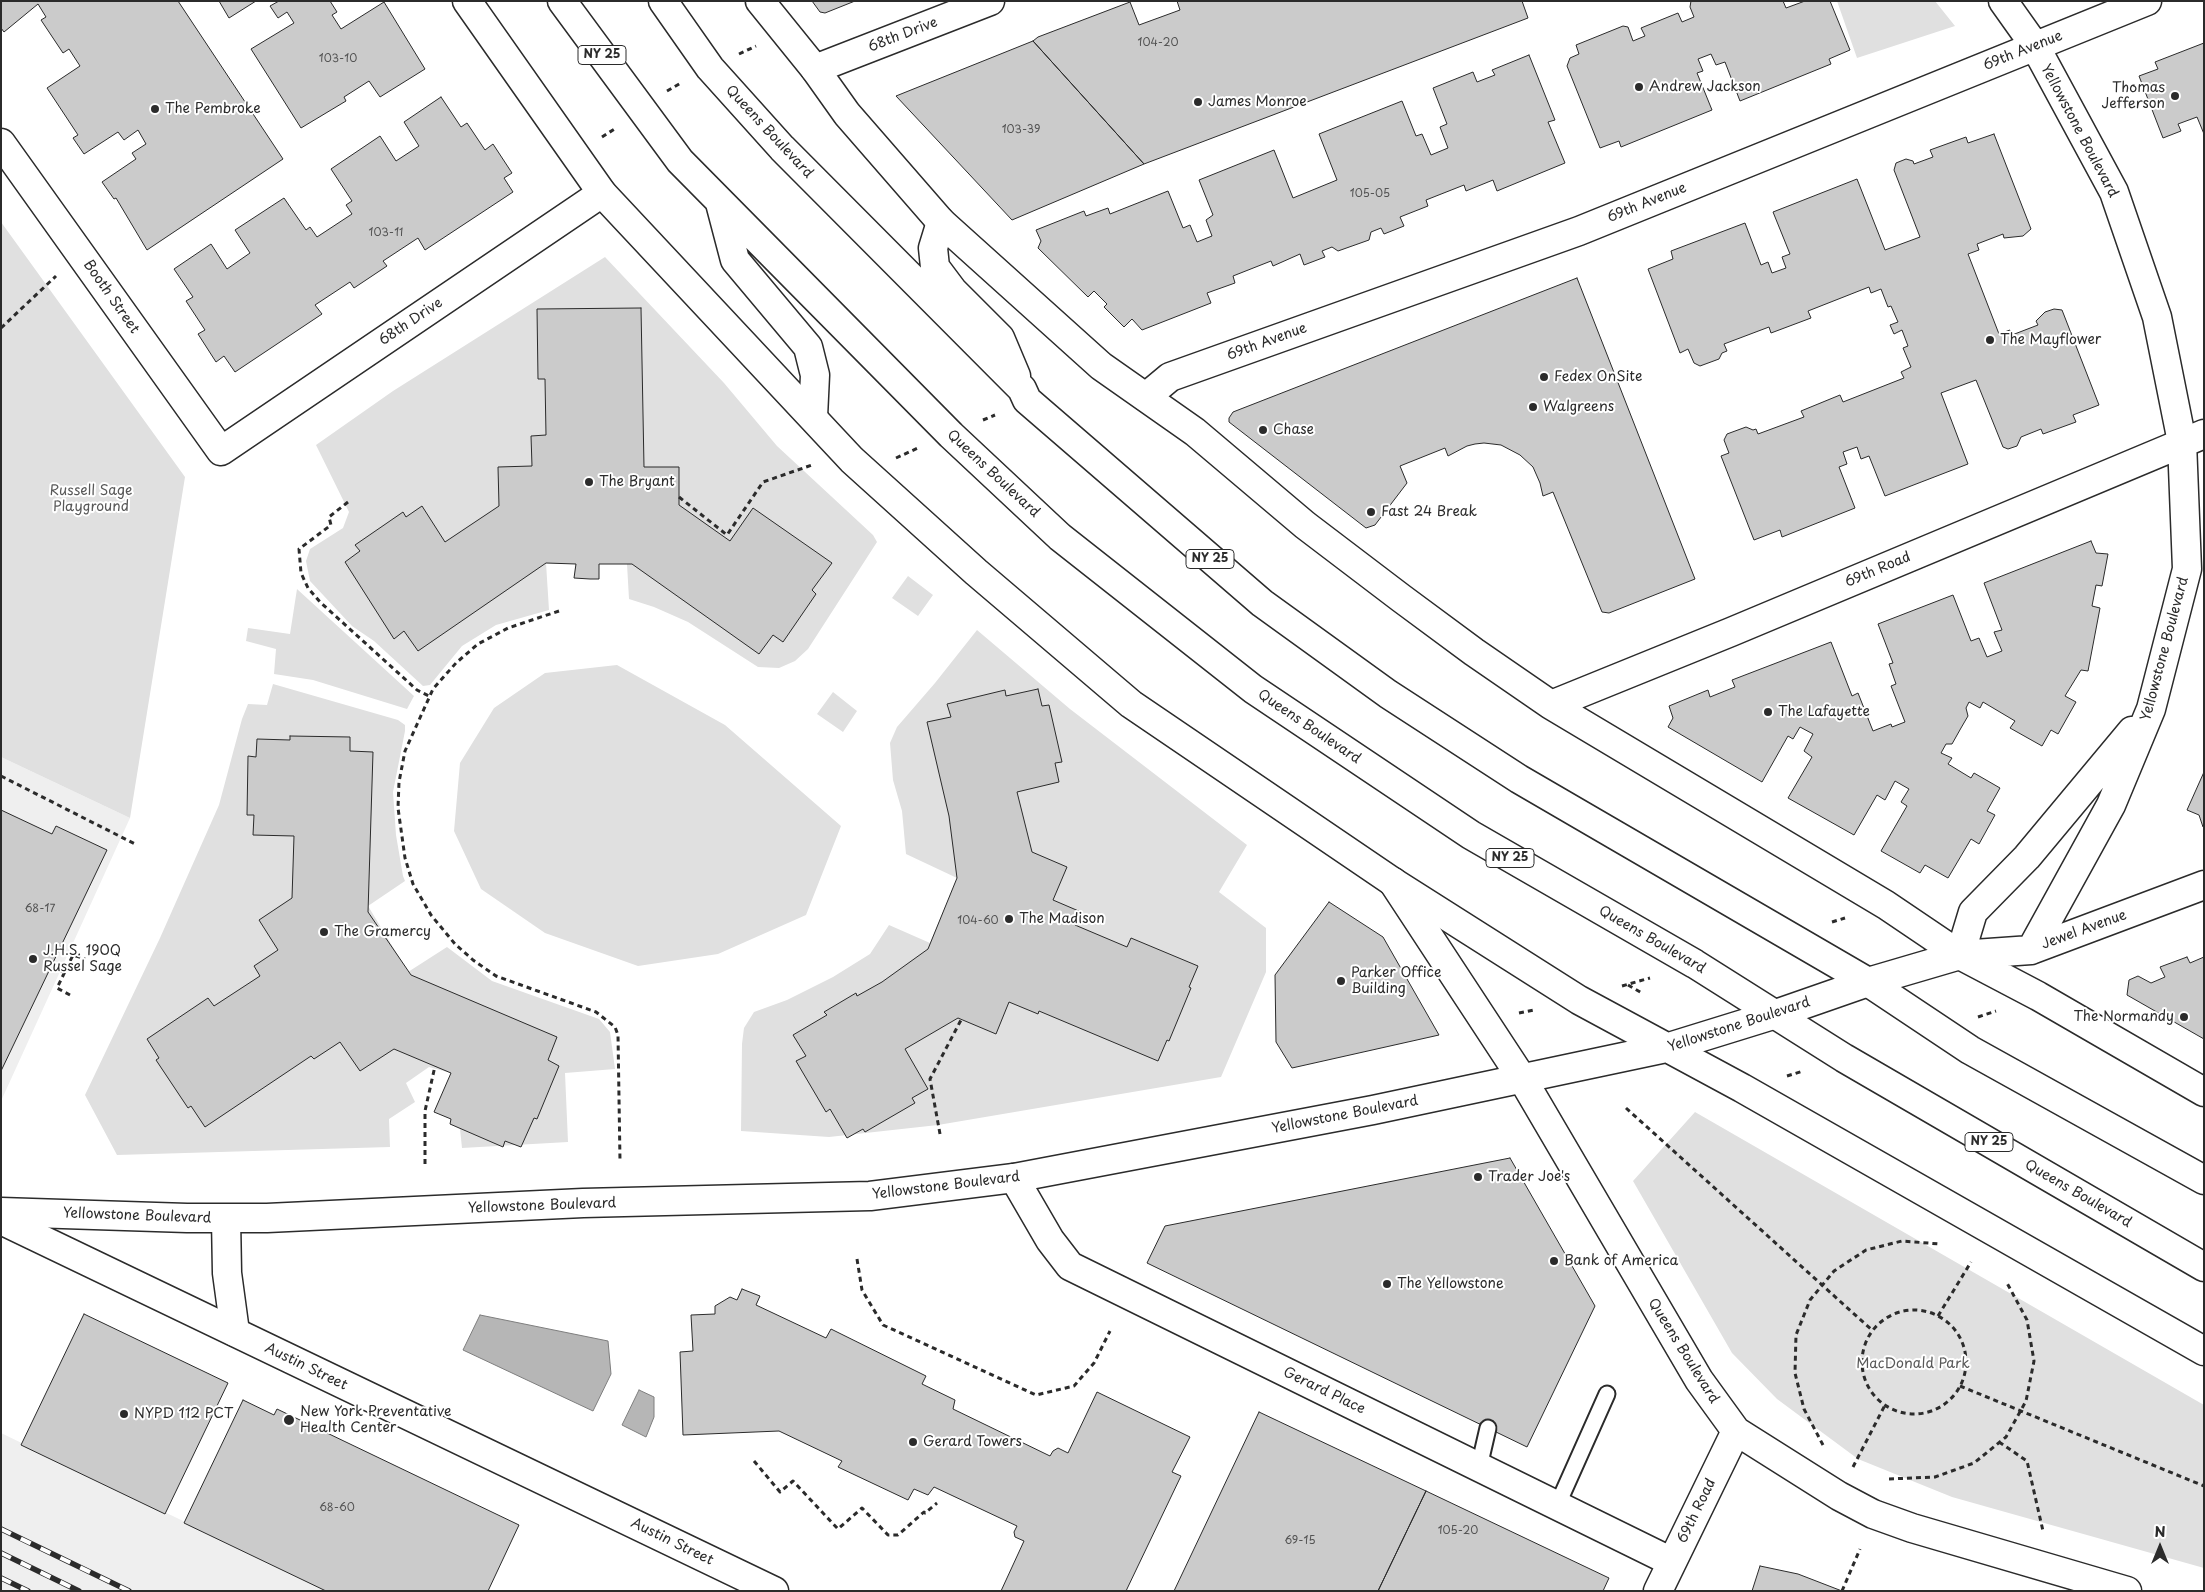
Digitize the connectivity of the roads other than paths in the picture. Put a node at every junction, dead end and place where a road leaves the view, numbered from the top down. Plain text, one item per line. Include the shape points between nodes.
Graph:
1 (468, 1) edge
2 (562, 1) edge
3 (663, 1) edge
4 (760, 1) edge
5 (990, 1) edge
6 (2003, 1) edge
7 (2147, 1) edge
8 (2035, 46) junction
9 (816, 69) junction
10 (1, 144) edge
11 (602, 193) junction
12 (720, 202) junction
13 (941, 222) junction
14 (1022, 389) junction
15 (1146, 397) junction
16 (813, 416) junction
17 (2193, 438) edge
18 (221, 451) joint
19 (1552, 705) junction
20 (2150, 709) junction
21 (1393, 882) junction
22 (2204, 885) edge
23 (2031, 950) junction
24 (1960, 955) junction
25 (1868, 982) junction
26 (1776, 1014) junction
27 (1666, 1048) junction
28 (1523, 1080) junction
29 (2204, 1092) edge
30 (1014, 1178) junction
31 (2204, 1180) edge
32 (1, 1212) edge
33 (226, 1218) junction
34 (1, 1220) edge
35 (2204, 1267) edge
36 (235, 1332) junction
37 (2204, 1351) edge
38 (1607, 1394) dead end
39 (1488, 1428) dead end
40 (1736, 1431) junction
41 (1479, 1467) junction
42 (1557, 1506) junction
43 (1672, 1562) junction
44 (774, 1591) edge
45 (1658, 1591) edge
46 (2127, 1591) edge

1 - 11 street, Queens Boulevard
2 - 12 street, Queens Boulevard / NY 25 via 680,161
3 - 14 street, Queens Boulevard / NY 25 via 710,68 782,148
4 - 9 street
5 - 9 street, 68th Drive
6 - 8 street, Yellowstone Boulevard
7 - 8 street, 69th Avenue
8 - 15 street, 69th Avenue via 1579,231 1170,377
8 - 17 street, Yellowstone Boulevard via 2114,192 2157,316
9 - 13 street via 847,114
10 - 18 street, Booth Street
11 - 16 street, Queens Boulevard
11 - 18 street, 68th Drive
12 - 16 street via 735,260 808,347 816,375
12 - 26 street, Queens Boulevard / NY 25 via 950,435 1060,537 1253,689 1471,835
13 - 14 street via 933,248 935,267 953,291 1000,338
13 - 15 street via 1101,366
14 - 25 street, Queens Boulevard / NY 25 via 1028,400 1262,604 1388,694 1519,779
15 - 19 street via 1195,432 1320,537 1474,652
16 - 21 street, Queens Boulevard via 865,473 928,531 1132,704
17 - 19 street, 69th Road
17 - 20 street, Yellowstone Boulevard via 2187,569
19 - 24 street via 1886,905
20 - 23 street, Yellowstone Boulevard via 2111,805
20 - 24 street via 2027,857 1973,912
21 - 27 street, Queens Boulevard via 1579,1000
21 - 28 street, Queens Boulevard
22 - 23 street, Jewel Avenue
23 - 24 street, Jewel Avenue
24 - 25 street, Jewel Avenue
24 - 29 street
25 - 26 street, Yellowstone Boulevard
25 - 31 street, Queens Boulevard / NY 25 via 1970,1050
26 - 27 street, Yellowstone Boulevard
26 - 35 street, Queens Boulevard / NY 25 via 1844,1058
27 - 28 street, Yellowstone Boulevard
27 - 37 street, Queens Boulevard
28 - 30 street, Yellowstone Boulevard
28 - 40 street, Queens Boulevard via 1690,1364
30 - 33 street, Yellowstone Boulevard via 870,1196 583,1203
30 - 41 street, Gerard Place via 1050,1240 1070,1266
32 - 33 street, Yellowstone Boulevard
33 - 36 street via 227,1273
34 - 36 street, Austin Street
36 - 44 street, Austin Street
38 - 42 lane
39 - 41 lane
40 - 43 street, 69th Road
40 - 46 street, Queens Boulevard via 1873,1514
41 - 42 street, Gerard Place
42 - 43 street, Gerard Place
43 - 45 street, 69th Road

